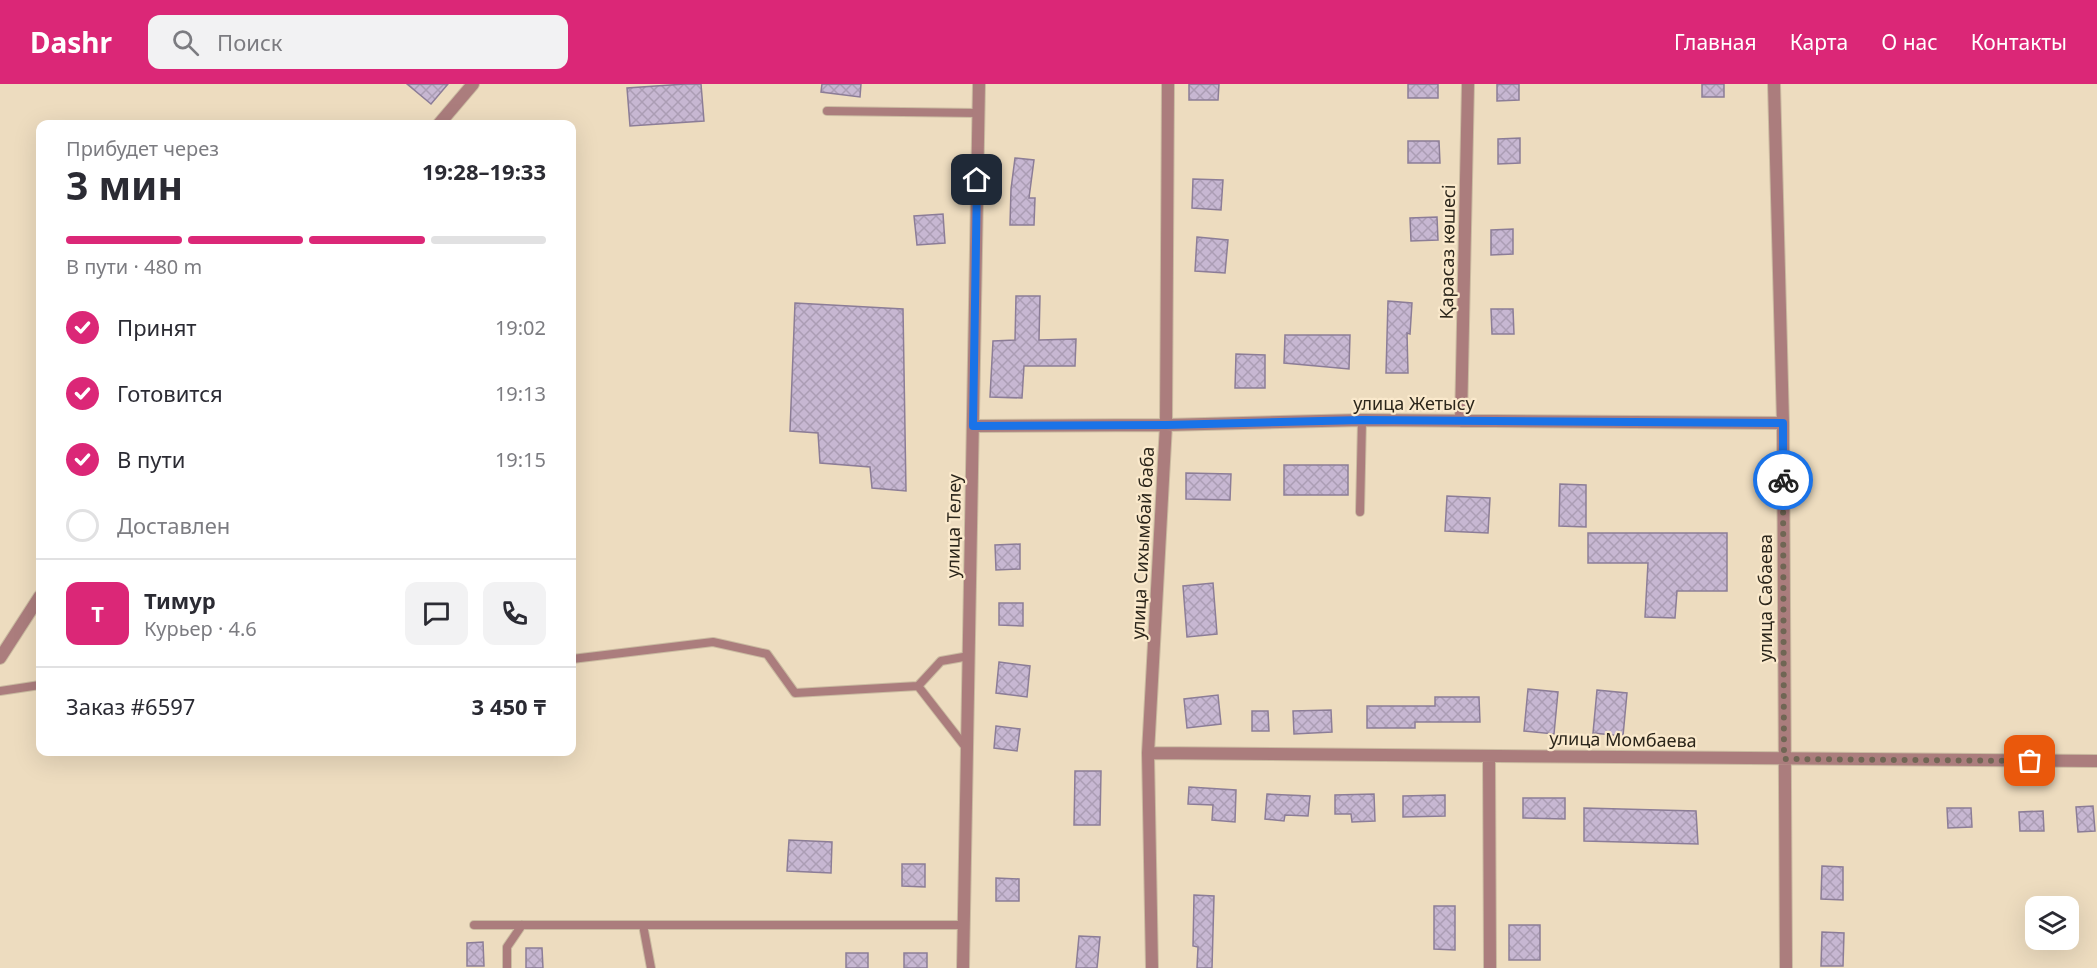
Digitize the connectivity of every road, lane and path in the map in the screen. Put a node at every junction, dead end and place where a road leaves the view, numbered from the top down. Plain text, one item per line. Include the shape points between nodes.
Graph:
1 (473, 84) edge
2 (979, 84) edge
3 (1168, 84) edge
4 (1468, 84) edge
5 (1774, 84) edge
6 (827, 111) dead end
7 (978, 113) junction
8 (442, 120) edge
9 (1362, 420) junction
10 (1461, 422) junction
11 (1783, 423) junction
12 (1166, 425) junction
13 (973, 426) junction
14 (1360, 512) dead end
15 (36, 602) edge
16 (969, 656) junction
17 (0, 658) edge
18 (576, 659) edge
19 (36, 686) edge
20 (918, 686) junction
21 (0, 691) edge
22 (967, 749) junction
23 (1148, 753) junction
24 (1489, 756) junction
25 (1784, 759) junction
26 (2097, 762) edge
27 (522, 925) junction
28 (643, 925) junction
29 (964, 925) junction
30 (474, 926) dead end
31 (507, 968) edge
32 (651, 968) edge
33 (963, 968) edge
34 (1152, 968) edge
35 (1490, 968) edge
36 (1786, 968) edge

1 - 8 street
2 - 7 street, улица Телеу
3 - 12 street, улица Сихымбай баба
4 - 10 street, Қарасаз көшесі
5 - 11 street, улица Сабаева
6 - 7 lane
7 - 13 street, улица Телеу
9 - 10 street, улица Жетысу
9 - 12 street, улица Жетысу
9 - 14 lane
10 - 11 street, улица Жетысу
11 - 25 street, улица Сабаева
12 - 13 street, улица Жетысу
12 - 23 street, улица Сихымбай баба
13 - 16 street, улица Телеу
15 - 17 street
16 - 20 lane via 941,661
16 - 22 street, улица Телеу
18 - 20 lane via 713,642 767,654 795,693
19 - 21 lane
20 - 22 lane
22 - 29 street, улица Телеу
23 - 24 street, улица Момбаева
23 - 34 street, улица Сихымбай баба
24 - 25 street, улица Момбаева
24 - 35 street
25 - 26 street, улица Момбаева
25 - 36 street, улица Сабаева
27 - 28 lane
27 - 30 lane
27 - 31 lane via 507,947
28 - 29 lane
28 - 32 lane
29 - 33 street, улица Телеу

